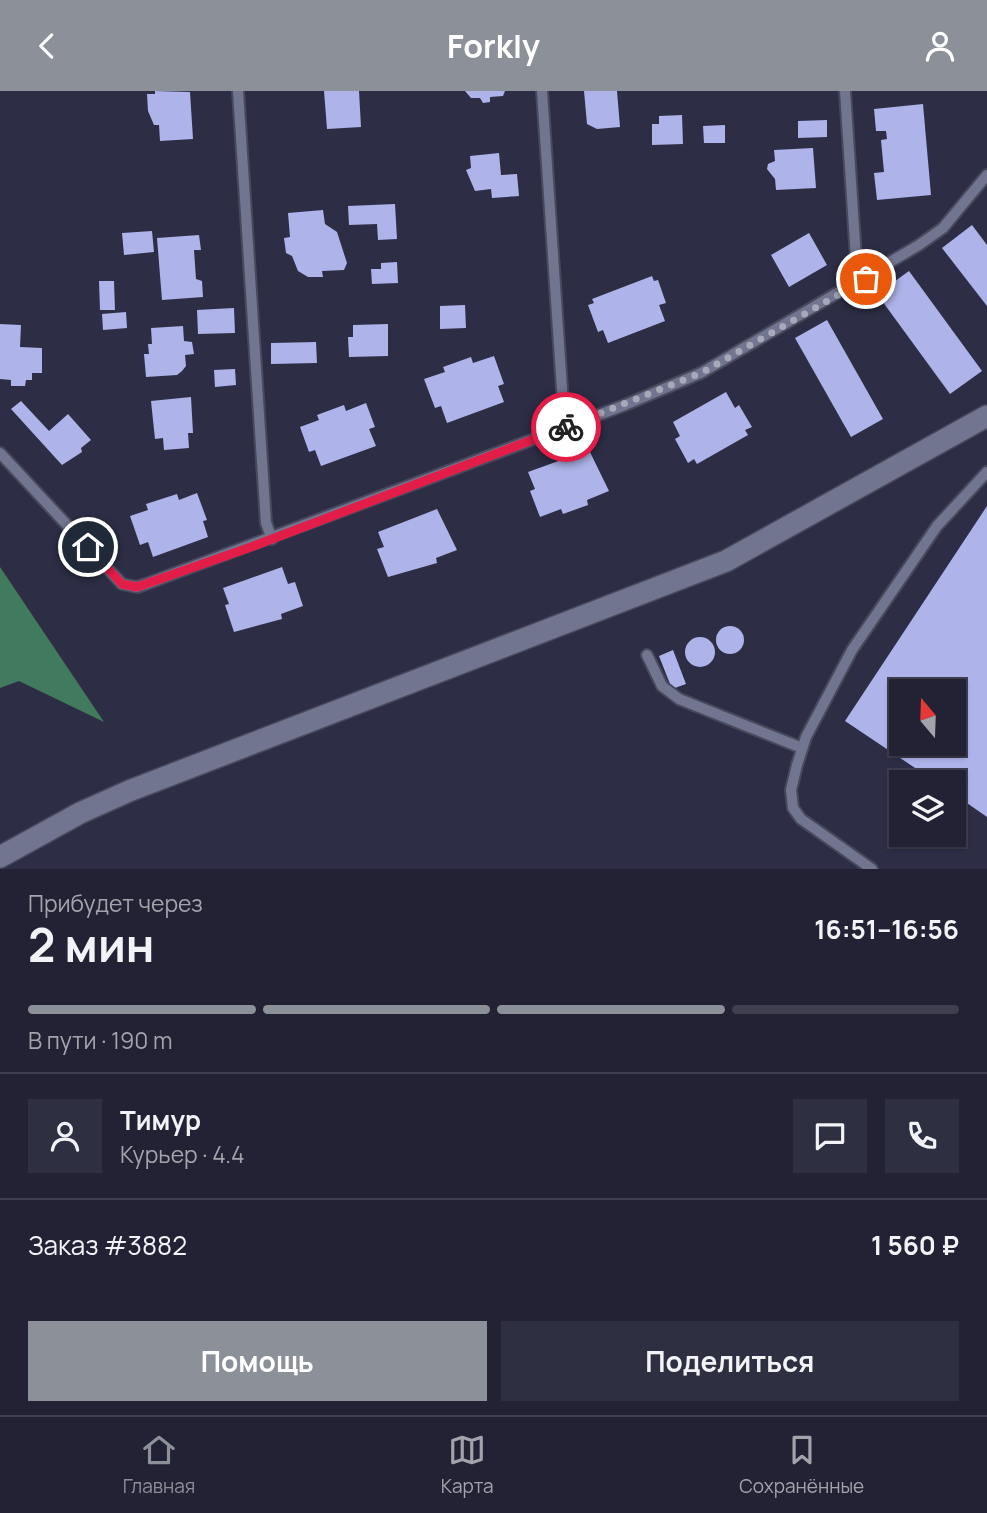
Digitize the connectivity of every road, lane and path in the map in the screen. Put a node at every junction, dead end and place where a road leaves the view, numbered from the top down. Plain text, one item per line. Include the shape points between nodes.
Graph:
1 (238, 91) edge
2 (542, 91) edge
3 (845, 91) edge
4 (987, 175) edge
5 (866, 279) junction
6 (987, 417) edge
7 (572, 425) junction
8 (0, 453) edge
9 (987, 472) edge
10 (272, 539) junction
11 (647, 655) dead end
12 (802, 748) junction
13 (0, 857) edge
14 (872, 869) edge

1 - 10 lane via 265,523
2 - 7 lane via 563,404
3 - 5 lane via 856,258
4 - 5 lane via 943,228
5 - 7 lane via 701,373
6 - 13 street via 726,561 129,791
7 - 10 lane
8 - 10 lane via 122,584 137,587
9 - 12 lane via 937,526 852,649
11 - 12 lane via 662,686 679,699
12 - 14 lane via 791,790 793,809

